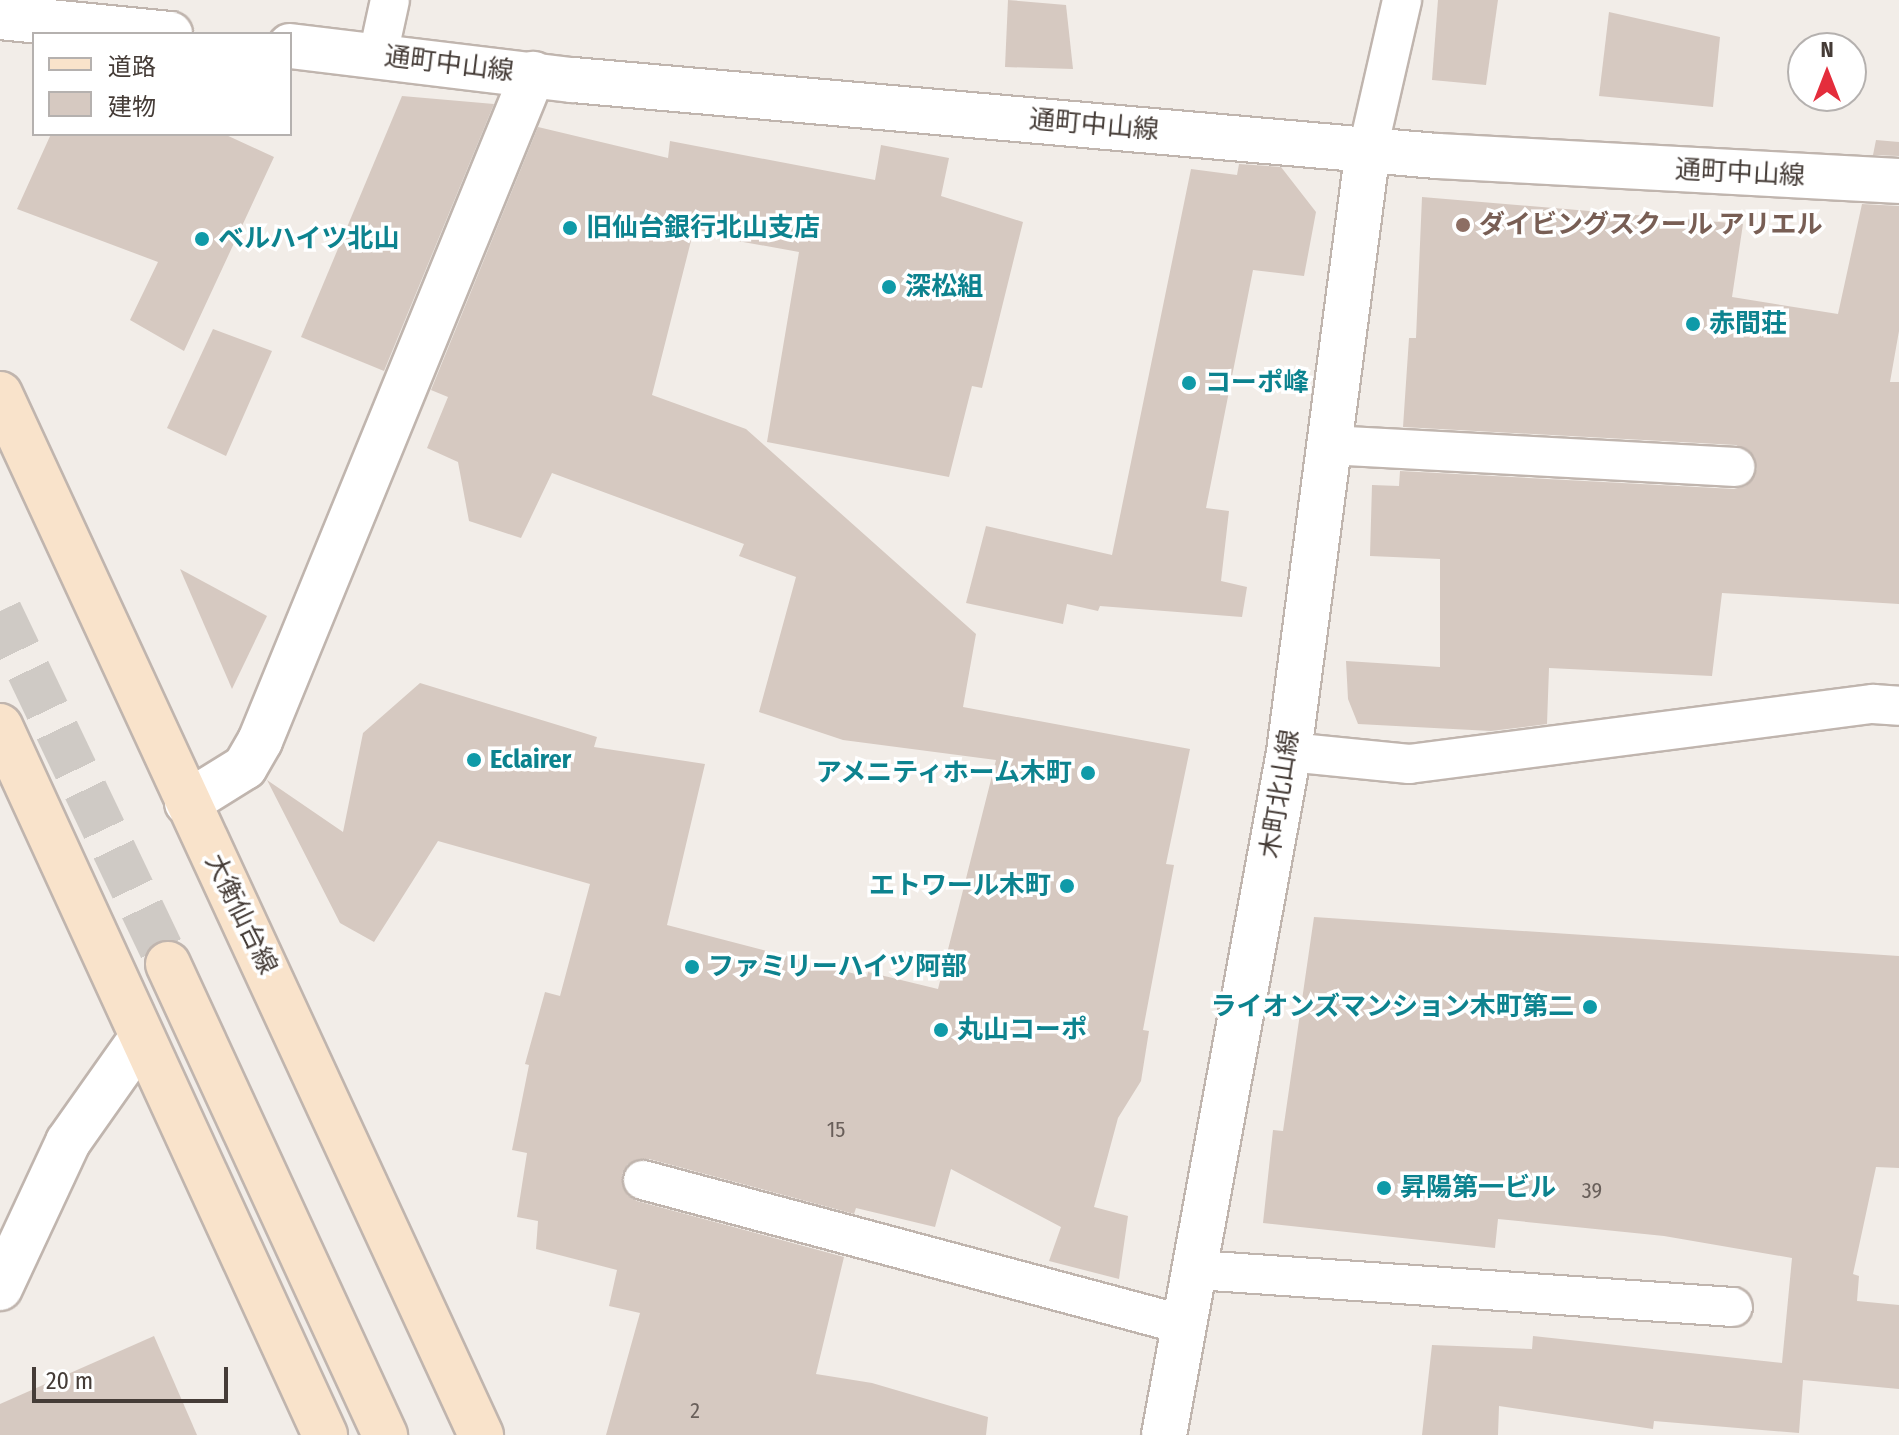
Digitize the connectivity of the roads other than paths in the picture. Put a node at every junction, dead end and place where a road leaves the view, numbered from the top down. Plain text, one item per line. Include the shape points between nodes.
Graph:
1 (390, 0) edge
2 (1402, 0) edge
3 (0, 17) edge
4 (150, 32) edge
5 (292, 46) edge
6 (378, 55) junction
7 (533, 74) junction
8 (1368, 149) junction
9 (1899, 181) edge
10 (0, 394) edge
11 (1329, 445) junction
12 (1735, 467) dead end
13 (1899, 706) edge
14 (0, 726) edge
15 (1289, 752) junction
16 (187, 803) junction
17 (168, 964) tunnel mouth
18 (142, 1037) junction
19 (643, 1180) dead end
20 (1197, 1270) junction
21 (0, 1288) edge
22 (1733, 1307) dead end
23 (1185, 1325) junction
24 (325, 1435) edge
25 (385, 1435) edge
26 (481, 1435) edge
27 (1164, 1435) edge

1 - 6 lane
2 - 8 lane
3 - 4 street
5 - 6 street, 通町中山線
6 - 7 street, 通町中山線
7 - 8 street, 通町中山線
7 - 16 street via 260,741 245,767
8 - 9 street, 通町中山線
8 - 11 street, 木町北山線
10 - 16 main road, 大衡仙台線
11 - 12 lane
11 - 15 street, 木町北山線
13 - 15 lane via 1873,704 1409,764
14 - 18 main road
15 - 20 street, 木町北山線
16 - 26 main road, 大衡仙台線
17 - 25 main road
18 - 21 street via 68,1142
18 - 24 main road
19 - 23 lane
20 - 22 lane
20 - 23 street, 木町北山線
23 - 27 street, 木町北山線

